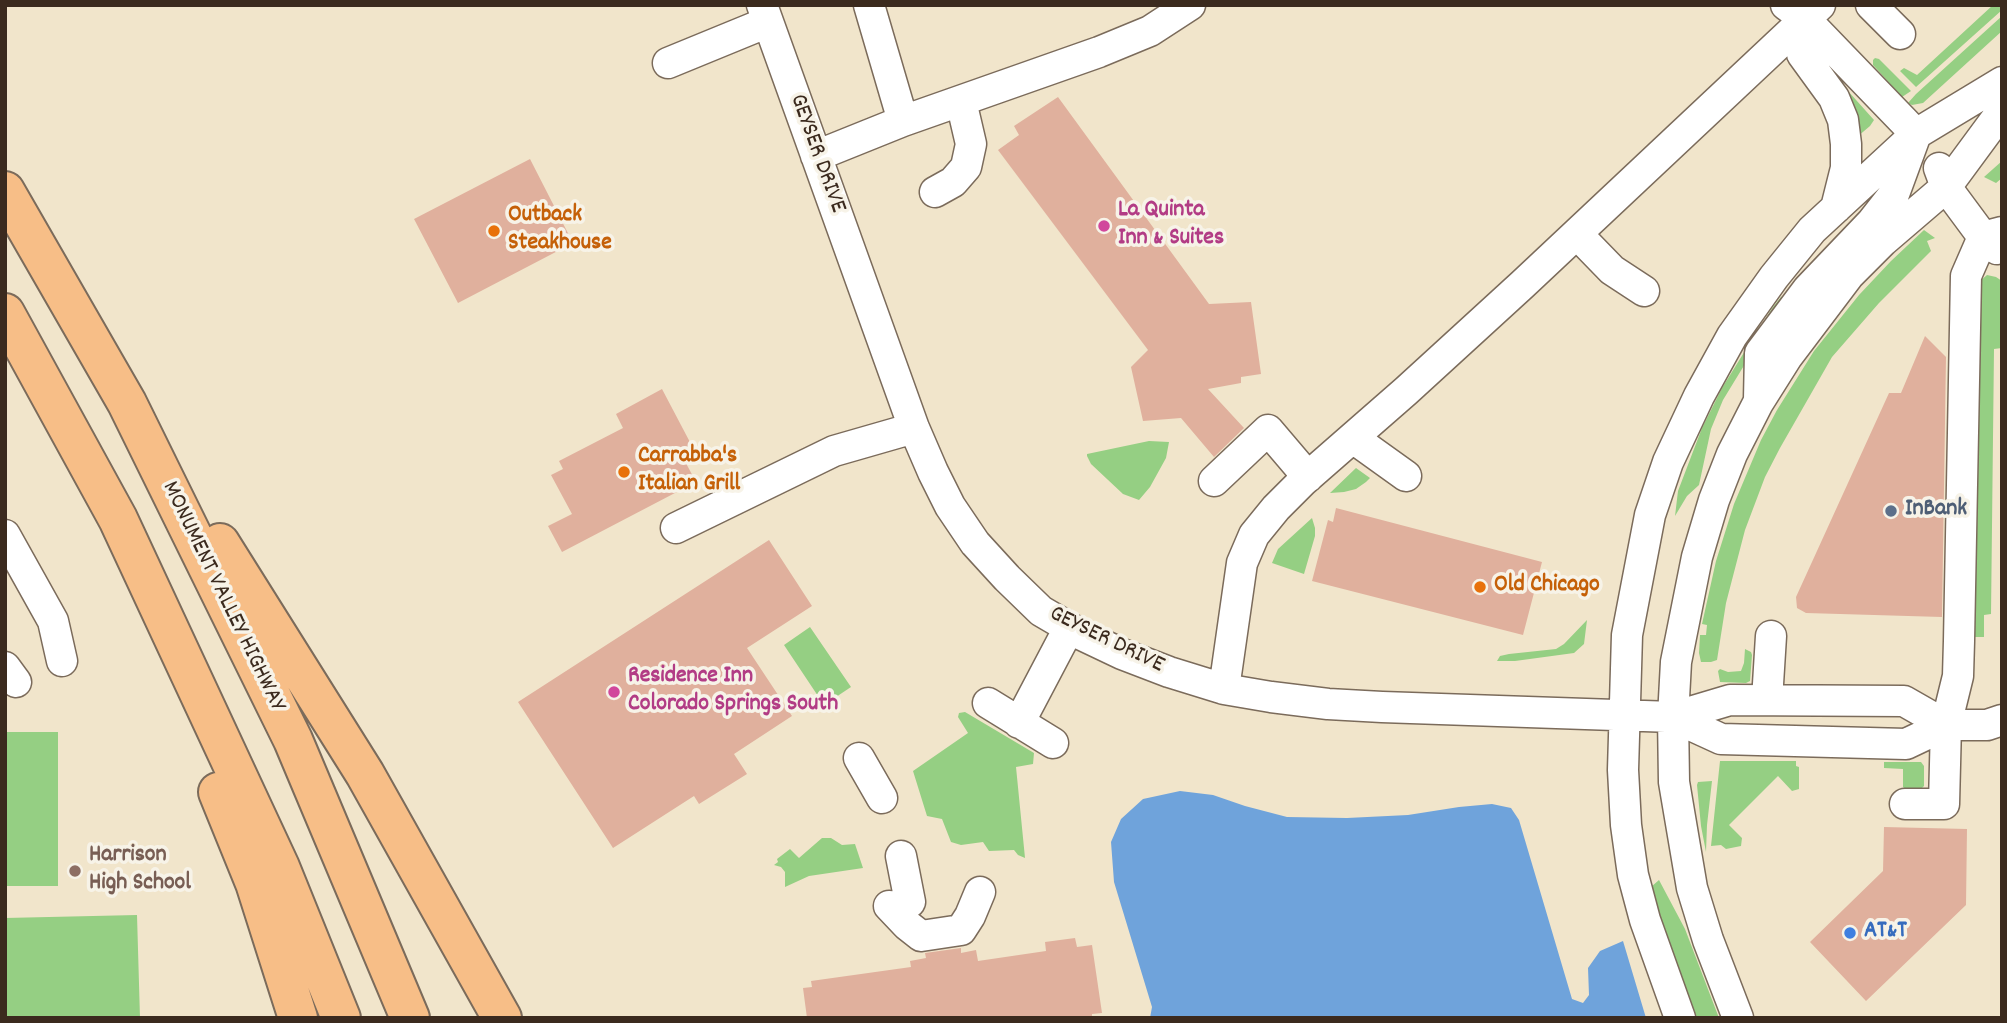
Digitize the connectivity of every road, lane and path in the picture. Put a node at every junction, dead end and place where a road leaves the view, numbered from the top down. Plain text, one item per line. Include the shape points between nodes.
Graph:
1 (869, 5) edge
2 (1190, 5) edge
3 (1871, 5) edge
4 (1803, 10) edge
5 (765, 13) edge
6 (1900, 34) dead end
7 (668, 63) dead end
8 (2002, 84) edge
9 (961, 101) junction
10 (2002, 111) edge
11 (903, 121) junction
12 (1916, 134) junction
13 (816, 156) junction
14 (1946, 187) junction
15 (5, 191) edge
16 (935, 192) dead end
17 (1836, 208) junction
18 (1577, 234) junction
19 (1995, 241) edge
20 (1644, 291) dead end
21 (5, 313) edge
22 (77, 316) junction
23 (5, 333) edge
24 (1758, 403) junction
25 (914, 428) junction
26 (1353, 438) junction
27 (1406, 476) dead end
28 (1308, 477) junction
29 (1214, 481) dead end
30 (676, 528) dead end
31 (5, 535) edge
32 (1069, 628) junction
33 (1771, 636) dead end
34 (62, 661) dead end
35 (1224, 688) junction
36 (1767, 700) junction
37 (988, 704) dead end
38 (1624, 715) junction
39 (1673, 717) junction
40 (2002, 720) edge
41 (1019, 723) junction
42 (1946, 725) junction
43 (1053, 743) dead end
44 (859, 758) dead end
45 (882, 797) dead end
46 (1905, 804) dead end
47 (901, 856) dead end
48 (980, 892) dead end
49 (298, 1018) edge
50 (341, 1018) edge
51 (410, 1018) edge
52 (502, 1018) edge
53 (1680, 1018) edge
54 (1738, 1018) edge

1 - 11 street
2 - 9 street via 1150,32
3 - 6 street
4 - 12 street
4 - 17 street via 1802,54 1834,98 1843,120 1846,168
4 - 18 street
5 - 7 street
5 - 13 street, GEYSER DRIVE
8 - 12 street
8 - 14 street via 1937,165
9 - 11 street
9 - 16 street via 971,144 966,167 953,182
10 - 14 street
11 - 13 street
12 - 17 street
12 - 24 street via 1894,194 1808,289 1760,353
13 - 25 street, GEYSER DRIVE
14 - 19 street
14 - 24 street via 1849,275
15 - 22 highway, MONUMENT VALLEY HIGHWAY
17 - 38 street via 1774,277 1732,337 1668,462 1650,515 1627,635
18 - 20 street via 1612,270
18 - 26 street
19 - 42 street via 1966,276 1958,676
21 - 50 highway via 124,531 280,867
22 - 51 highway, MONUMENT VALLEY HIGHWAY via 127,403 293,740
22 - 52 highway via 365,774
23 - 49 highway via 224,805 255,883
24 - 39 street via 1732,454 1697,557 1676,662
25 - 30 street via 834,452
25 - 32 street, GEYSER DRIVE via 950,506 975,543 1041,611
26 - 27 street
26 - 28 street
28 - 29 street via 1268,430
28 - 35 street via 1254,535 1242,563
31 - 34 street via 53,621
32 - 35 street, GEYSER DRIVE via 1122,654
32 - 41 street
33 - 36 street
35 - 38 street, GEYSER DRIVE via 1328,704
36 - 39 street via 1730,700
36 - 42 street via 1904,701
37 - 41 street
38 - 39 street, GEYSER DRIVE
38 - 53 street via 1626,825 1633,875
39 - 42 street via 1721,739 1906,744
39 - 54 street via 1674,782 1692,888
40 - 42 street via 1987,725
41 - 43 street
42 - 46 street via 1944,804
44 - 45 street
47 - 48 street via 899,904 907,925 921,936 961,930

